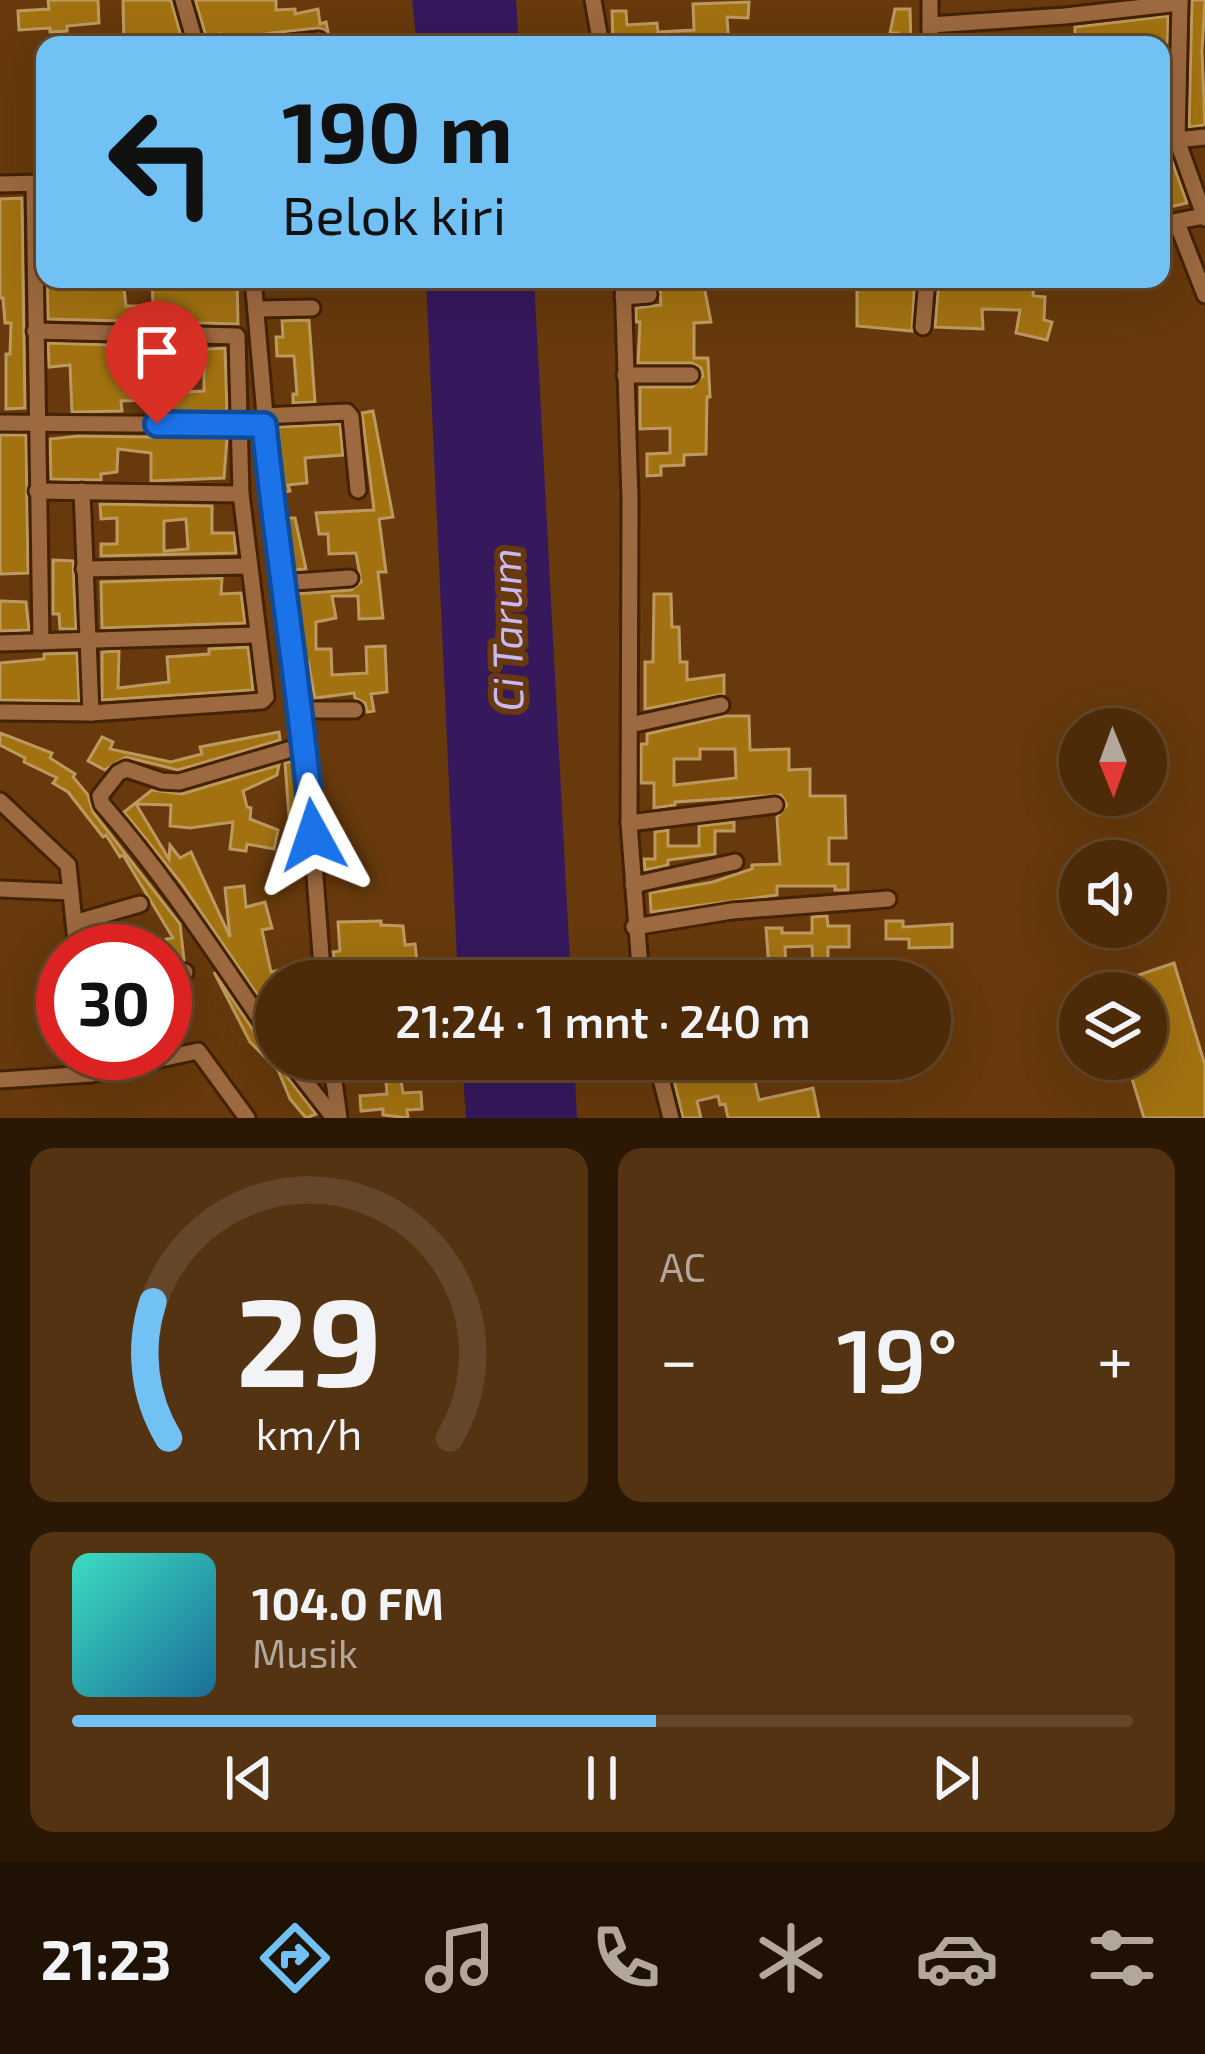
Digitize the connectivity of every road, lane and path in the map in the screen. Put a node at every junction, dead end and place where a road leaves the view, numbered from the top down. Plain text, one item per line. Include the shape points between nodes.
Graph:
1 (184, 0) edge
2 (593, 0) edge
3 (930, 0) edge
4 (1180, 1) edge
5 (930, 25) junction
6 (194, 36) edge
7 (599, 36) edge
8 (930, 36) edge
9 (1205, 137) edge
10 (1177, 140) junction
11 (36, 183) edge
12 (0, 184) edge
13 (1205, 217) edge
14 (1170, 223) edge
15 (1170, 225) edge
16 (38, 288) edge
17 (255, 288) edge
18 (623, 288) edge
19 (926, 288) edge
20 (1205, 295) edge
21 (649, 296) dead end
22 (623, 298) junction
23 (312, 308) dead end
24 (256, 309) junction
25 (923, 327) dead end
26 (35, 331) junction
27 (625, 375) junction
28 (691, 375) dead end
29 (263, 420) junction
30 (37, 422) junction
31 (0, 423) edge
32 (237, 425) junction
33 (358, 490) dead end
34 (37, 491) junction
35 (82, 491) junction
36 (241, 494) junction
37 (249, 566) junction
38 (84, 568) junction
39 (350, 578) dead end
40 (280, 583) junction
41 (257, 635) junction
42 (87, 640) junction
43 (41, 642) junction
44 (0, 643) edge
45 (721, 705) dead end
46 (300, 710) junction
47 (355, 710) dead end
48 (0, 712) edge
49 (92, 713) junction
50 (629, 725) junction
51 (305, 745) junction
52 (0, 801) edge
53 (775, 805) dead end
54 (628, 823) junction
55 (735, 862) dead end
56 (633, 885) junction
57 (0, 889) edge
58 (71, 892) junction
59 (888, 899) dead end
60 (140, 904) dead end
61 (74, 923) joint
62 (634, 927) junction
63 (321, 960) edge
64 (638, 960) edge
65 (255, 1011) edge
66 (192, 1052) edge
67 (36, 1078) edge
68 (0, 1080) edge
69 (305, 1080) edge
70 (333, 1080) edge
71 (662, 1080) edge
72 (247, 1118) edge
73 (336, 1118) edge
74 (671, 1118) edge

1 - 6 street
2 - 7 street
3 - 5 street
4 - 5 street
4 - 10 street
5 - 8 street
9 - 10 street
10 - 13 street
11 - 12 street
13 - 14 street
15 - 20 street
16 - 26 street
17 - 24 street
18 - 22 street
19 - 25 street
21 - 22 street
22 - 27 street
23 - 24 street
24 - 29 street
26 - 30 street
26 - 32 street via 233,334
27 - 28 street
27 - 50 street
29 - 32 street
29 - 33 street via 347,412
29 - 40 street
30 - 31 street
30 - 32 street
30 - 34 street
32 - 36 street
34 - 35 street
34 - 43 street
35 - 36 street
35 - 38 street
36 - 37 street
37 - 38 street
37 - 41 street
38 - 42 street
39 - 40 street
40 - 46 street
41 - 42 street
41 - 49 street via 262,701
42 - 43 street
42 - 49 street
43 - 44 street
45 - 50 street
46 - 47 street
46 - 51 street
48 - 49 street
50 - 54 street
51 - 63 street
51 - 65 street via 179,782 126,769 100,794
52 - 58 street via 68,865
53 - 54 street
54 - 56 street
55 - 56 street
56 - 62 street
57 - 58 street
58 - 61 street
59 - 62 street
60 - 61 street
62 - 64 street
66 - 72 street
67 - 68 street
69 - 73 street
70 - 73 street
71 - 74 street

